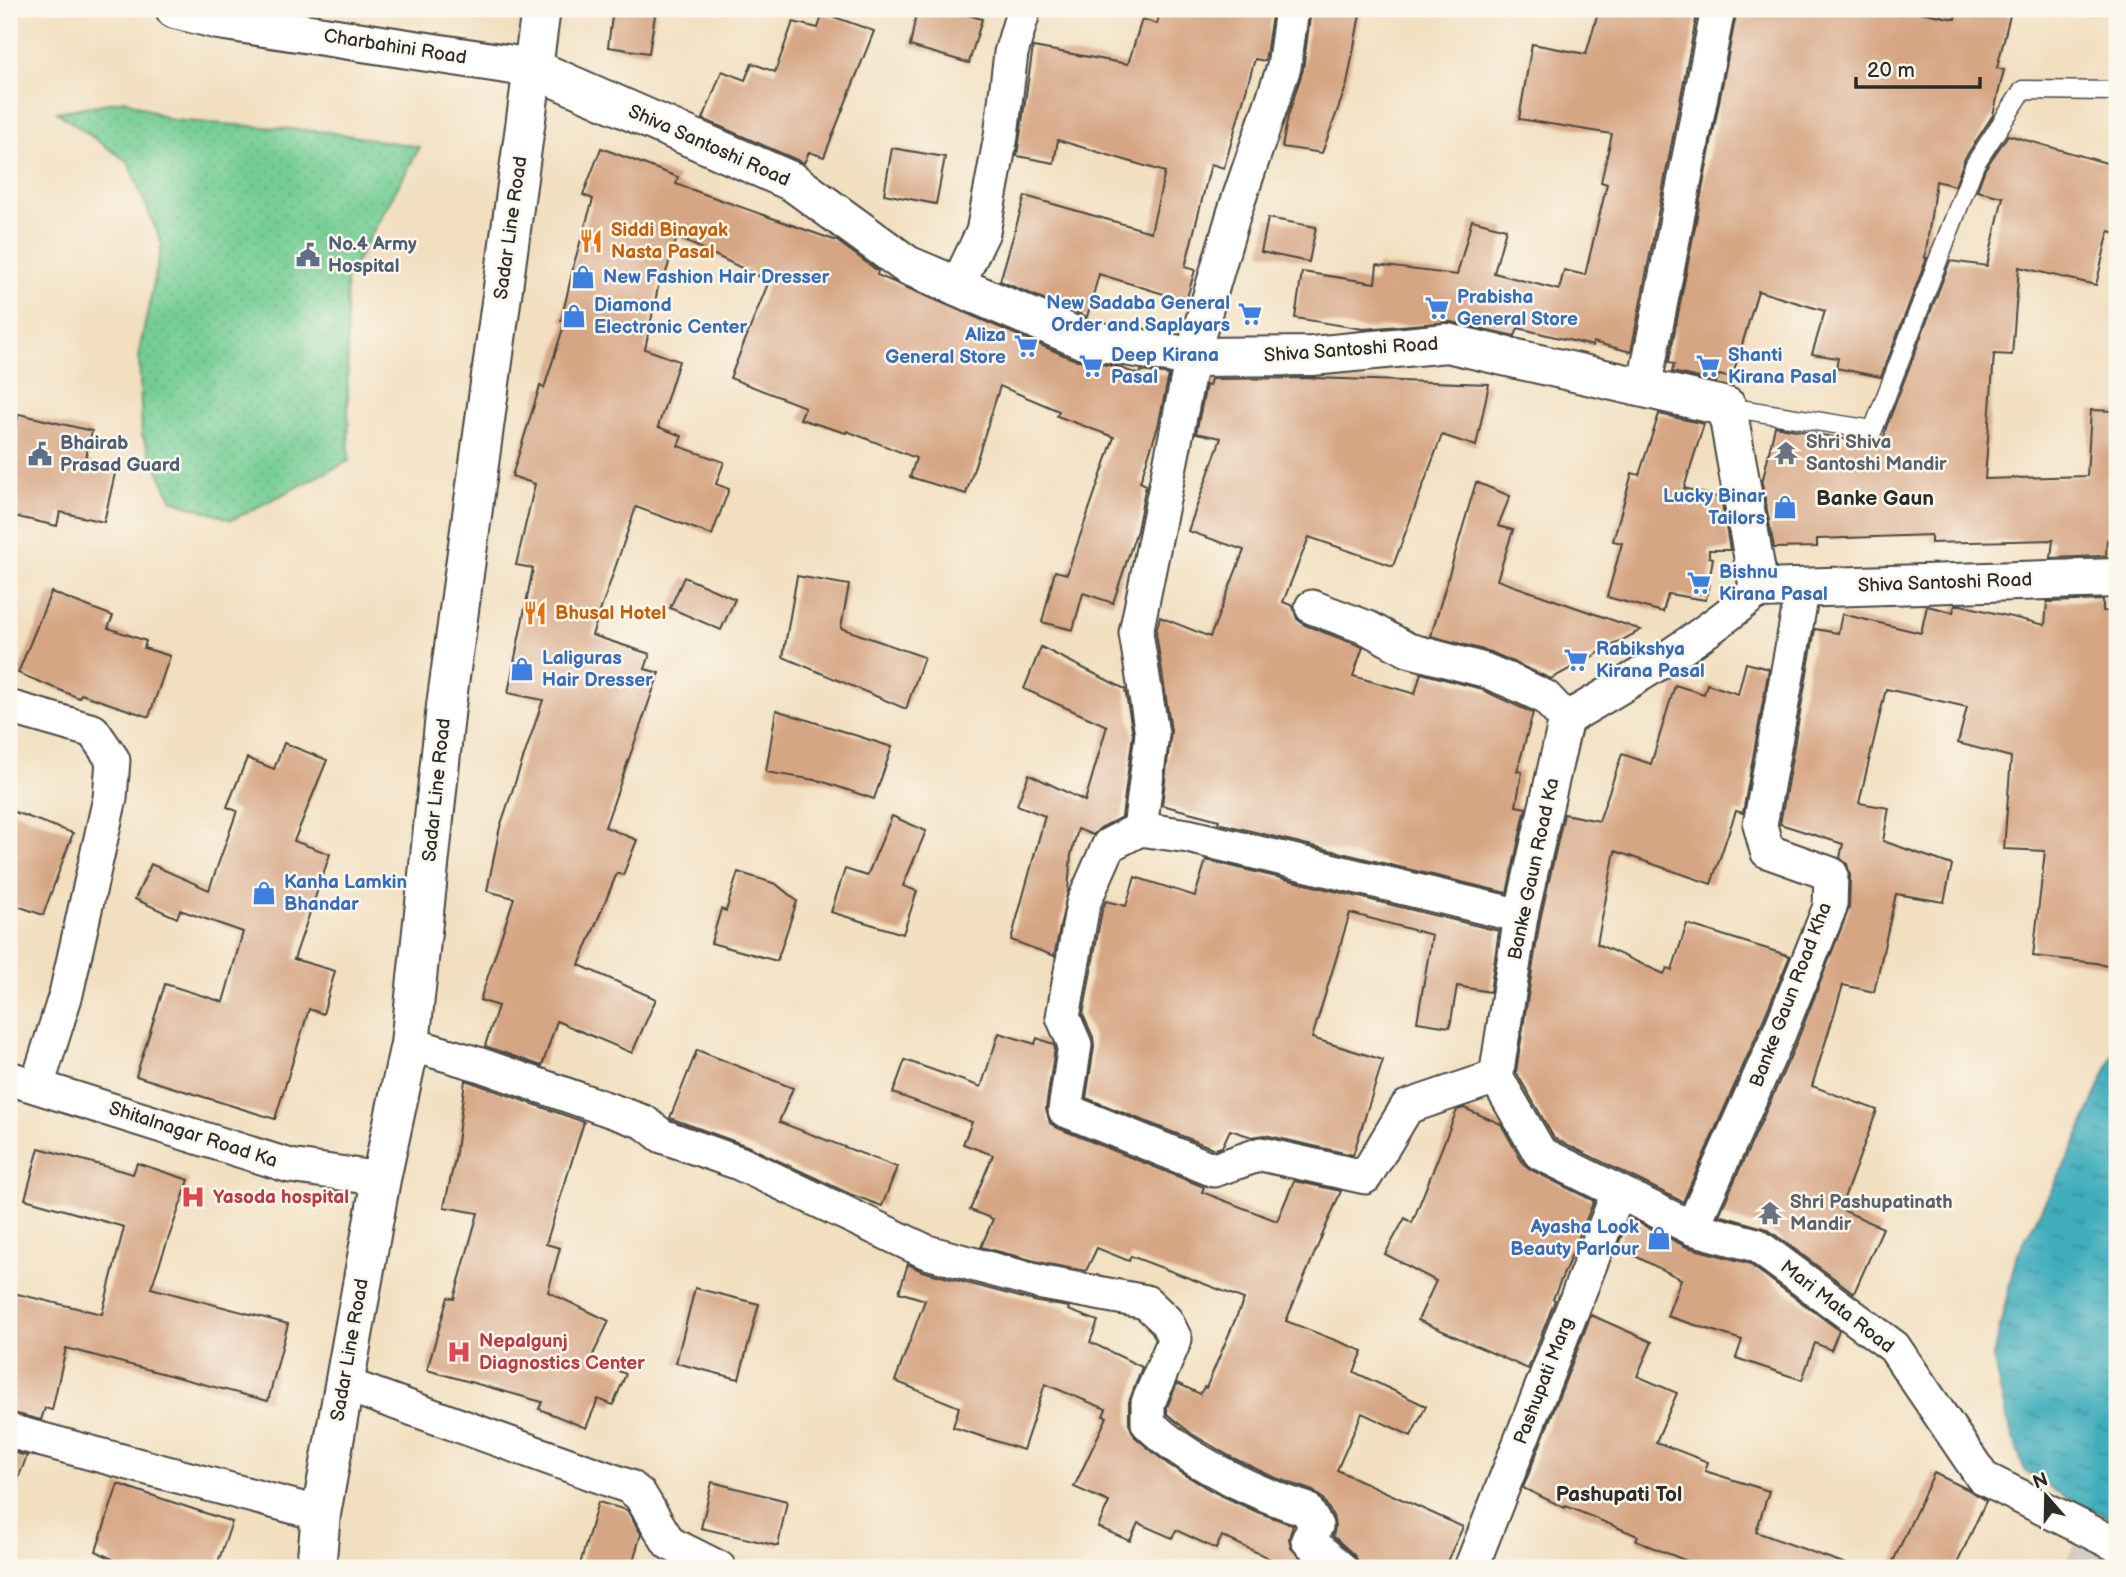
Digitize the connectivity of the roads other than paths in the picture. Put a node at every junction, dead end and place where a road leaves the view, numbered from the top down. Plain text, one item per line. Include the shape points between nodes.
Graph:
1 (175, 9) edge
2 (541, 9) edge
3 (1024, 9) edge
4 (1292, 9) edge
5 (1718, 9) edge
6 (533, 68) junction
7 (2117, 92) edge
8 (957, 286) junction
9 (1192, 357) junction
10 (1644, 388) junction
11 (1727, 407) junction
12 (2117, 578) edge
13 (1802, 587) junction
14 (1759, 589) junction
15 (1312, 607) dead end
16 (9, 707) edge
17 (1566, 719) junction
18 (1140, 829) junction
19 (1521, 916) junction
20 (410, 1044) junction
21 (1496, 1077) junction
22 (23, 1082) edge
23 (381, 1179) junction
24 (1618, 1193) junction
25 (1692, 1228) junction
26 (344, 1384) junction
27 (9, 1431) edge
28 (321, 1514) junction
29 (2117, 1545) edge
30 (316, 1568) edge
31 (719, 1568) edge
32 (1340, 1568) edge
33 (1471, 1568) edge

1 - 6 main road, Charbahini Road via 219,20
2 - 6 main road, Sadar Line Road
3 - 8 street via 1011,53 983,232
4 - 9 street via 1284,67 1234,213
5 - 10 street
6 - 8 main road, Shiva Santoshi Road via 793,182 907,265
6 - 20 main road, Sadar Line Road via 446,706
7 - 11 lane via 2023,90 1975,164 1873,430
8 - 9 main road, Shiva Santoshi Road via 1083,339
9 - 10 main road, Shiva Santoshi Road via 1311,356 1447,343
9 - 18 street via 1136,633 1153,734
10 - 11 main road, Shiva Santoshi Road
11 - 14 main road
12 - 13 main road, Shiva Santoshi Road
13 - 14 main road, Shiva Santoshi Road
13 - 25 street, Banke Gaun Road Kha via 1760,825 1768,851 1831,874 1830,907
14 - 17 street via 1725,619
15 - 17 street via 1368,628 1408,650 1515,683 1545,697
16 - 22 street via 93,730 113,760 110,798 66,994
17 - 19 street, Banke Gaun Road Ka
18 - 19 street via 1188,836
18 - 21 street via 1109,845 1083,904 1063,1017 1075,1045 1065,1110 1214,1170 1261,1154 1365,1177 1407,1107
19 - 21 street, Banke Gaun Road Ka
20 - 23 main road, Sadar Line Road
20 - 32 street via 644,1122 662,1136 739,1164 926,1252 1042,1283 1146,1302 1166,1321 1175,1339 1148,1403 1147,1423 1224,1474 1306,1509 1316,1526 1308,1540
21 - 24 street via 1540,1153
22 - 23 street, Shitalnagar Road Ka via 290,1166
23 - 26 main road, Sadar Line Road
24 - 25 street, Mari Mata Road
24 - 33 street, Pashupati Marg
25 - 29 street, Mari Mata Road via 1756,1245 1894,1347 1983,1478
26 - 28 main road, Sadar Line Road
26 - 31 street via 630,1487 640,1495 669,1543
27 - 28 street
28 - 30 main road, Sadar Line Road

